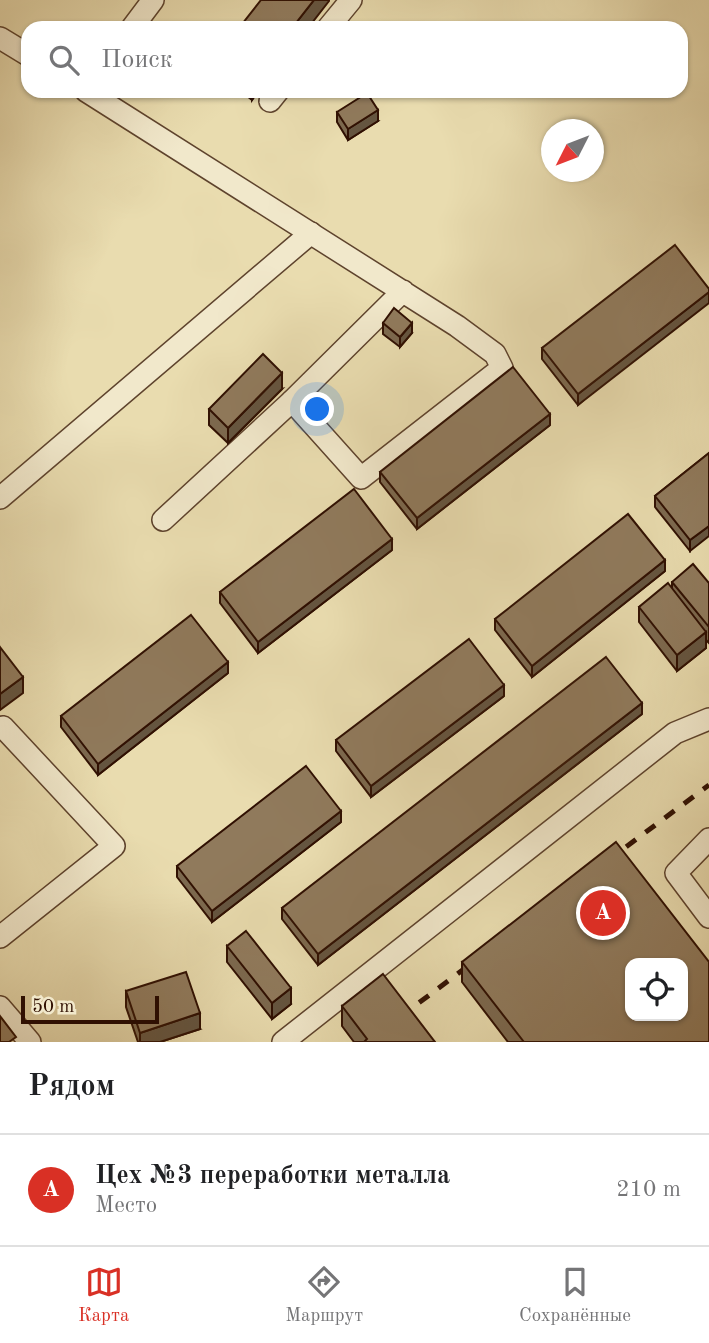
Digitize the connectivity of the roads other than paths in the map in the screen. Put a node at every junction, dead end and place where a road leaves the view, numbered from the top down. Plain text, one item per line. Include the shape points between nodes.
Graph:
1 (153, 0) edge
2 (351, 0) edge
3 (137, 21) edge
4 (334, 21) edge
5 (0, 38) edge
6 (21, 51) edge
7 (97, 98) edge
8 (311, 233) junction
9 (403, 291) junction
10 (292, 401) junction
11 (0, 498) edge
12 (163, 520) dead end
13 (709, 719) edge
14 (0, 729) edge
15 (709, 839) edge
16 (709, 917) edge
17 (0, 937) edge
18 (0, 1007) edge
19 (30, 1042) edge
20 (283, 1042) edge

1 - 3 lane
2 - 4 lane
5 - 6 lane
7 - 8 lane
8 - 9 lane
8 - 11 lane
9 - 10 lane
9 - 10 lane via 495,354 502,368 361,478
10 - 12 lane
13 - 20 lane via 676,733
14 - 17 lane via 3,727 114,846
15 - 16 lane via 677,873
18 - 19 lane

